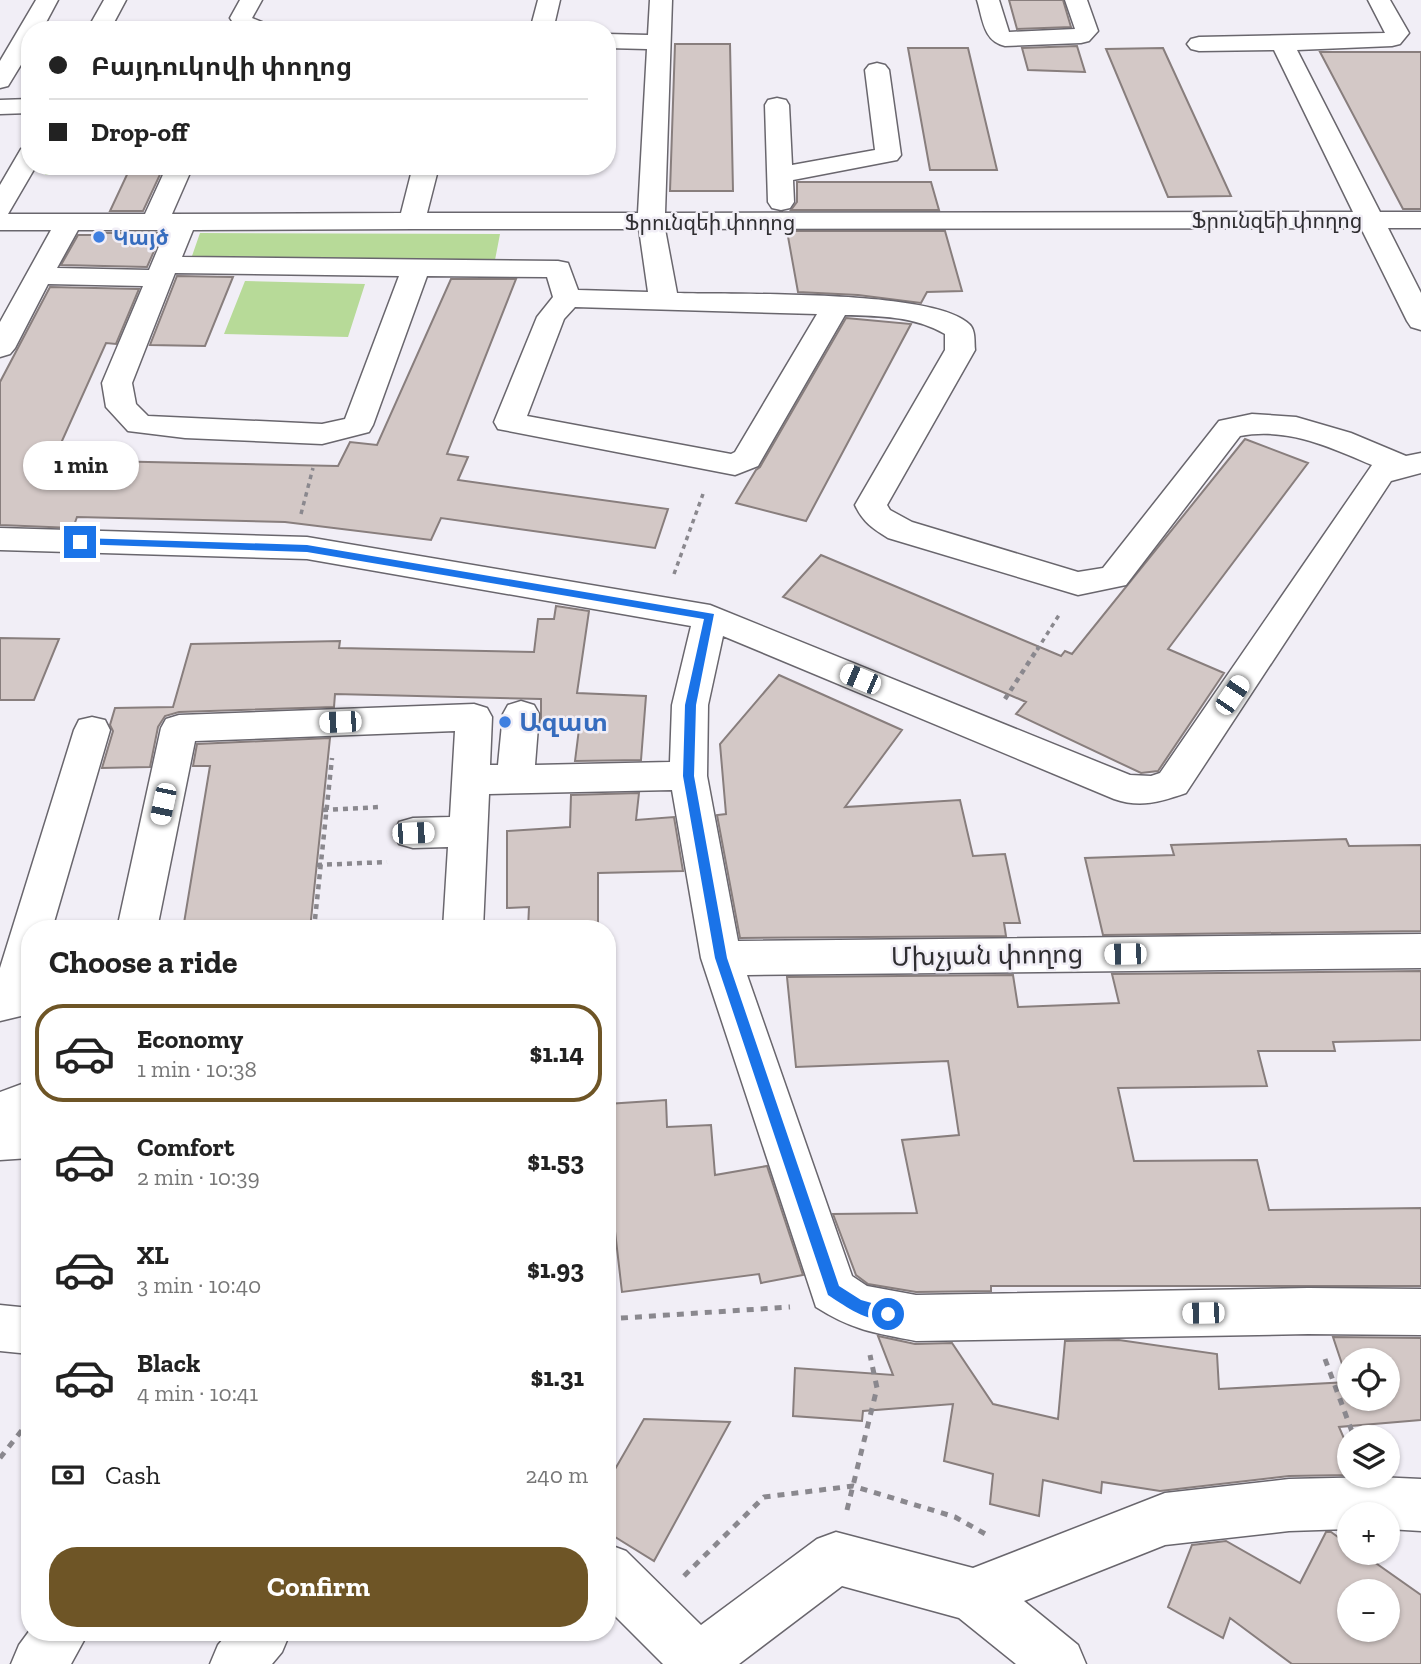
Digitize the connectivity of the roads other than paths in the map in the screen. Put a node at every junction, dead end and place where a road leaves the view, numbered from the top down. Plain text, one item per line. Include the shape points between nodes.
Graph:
1 (47, 0) edge
2 (115, 0) edge
3 (251, 0) edge
4 (549, 0) edge
5 (661, 0) edge
6 (988, 0) edge
7 (1076, 0) edge
8 (1379, 0) edge
9 (35, 21) edge
10 (103, 21) edge
11 (243, 21) edge
12 (543, 21) edge
13 (616, 41) edge
14 (659, 42) junction
15 (1282, 43) junction
16 (1199, 44) dead end
17 (21, 45) edge
18 (877, 70) dead end
19 (0, 81) edge
20 (777, 105) dead end
21 (21, 106) edge
22 (0, 107) edge
23 (21, 170) edge
24 (178, 175) edge
25 (424, 175) edge
26 (780, 176) junction
27 (0, 208) edge
28 (1373, 220) junction
29 (1421, 220) edge
30 (69, 221) junction
31 (169, 221) junction
32 (0, 222) edge
33 (412, 222) junction
34 (782, 222) junction
35 (651, 223) junction
36 (416, 267) junction
37 (162, 272) junction
38 (39, 276) junction
39 (567, 298) junction
40 (664, 302) junction
41 (835, 307) junction
42 (1421, 321) edge
43 (0, 348) edge
44 (1412, 464) edge
45 (0, 539) edge
46 (710, 617) junction
47 (521, 714) dead end
48 (92, 730) dead end
49 (688, 776) junction
50 (515, 779) junction
51 (471, 780) junction
52 (469, 831) junction
53 (413, 833) dead end
54 (35, 920) edge
55 (139, 920) edge
56 (464, 920) edge
57 (1421, 951) edge
58 (721, 958) junction
59 (21, 967) edge
60 (0, 1003) edge
61 (21, 1104) edge
62 (0, 1112) edge
63 (21, 1139) edge
64 (0, 1140) edge
65 (1421, 1312) edge
66 (0, 1328) edge
67 (21, 1330) edge
68 (1421, 1505) edge
69 (616, 1579) edge
70 (973, 1595) junction
71 (55, 1641) edge
72 (256, 1641) edge
73 (696, 1662) edge
74 (38, 1664) edge
75 (237, 1664) edge
76 (1059, 1664) edge

1 - 9 street
2 - 10 street
3 - 11 street
4 - 12 street
5 - 14 street
6 - 7 street via 996,31 1005,39 1081,36 1087,31
8 - 15 street via 1398,33 1392,39
13 - 14 street
14 - 35 street
15 - 16 street
15 - 28 street
17 - 19 street
18 - 26 street via 888,155
20 - 26 street
21 - 22 street
23 - 27 street
24 - 31 street
25 - 33 street
26 - 34 street
28 - 29 street, Ֆրունզեի փողոց
28 - 34 street, Ֆրունզեի փողոց
28 - 42 street
30 - 31 street, Ֆրունզեի փողոց
30 - 32 street, Ֆրունզեի փողոց
30 - 38 street
31 - 33 street, Ֆրունզեի փողոց
31 - 37 street
33 - 35 street, Ֆրունզեի փողոց
34 - 35 street, Ֆրունզեի փողոց
35 - 40 street
36 - 37 street
36 - 37 street via 358,425 322,433 139,424 121,407 117,383
36 - 39 street via 558,269
37 - 38 street
38 - 43 street
39 - 40 street
39 - 41 street via 551,317 509,422 734,465 747,459
40 - 41 street
41 - 44 street via 889,308 935,316 959,331 960,350 871,505 877,517 900,530 1078,584 1114,577 1230,428 1252,422 1310,429
44 - 46 street via 1380,474 1173,783 1152,790 1127,789
45 - 46 street via 307,548
46 - 49 street via 690,705
47 - 50 street
48 - 54 street
49 - 50 street
49 - 58 street
50 - 51 street
51 - 52 street
51 - 55 street via 474,717 179,728
52 - 53 street
52 - 56 street
57 - 58 street, Մխչյան փողոց
58 - 65 street via 846,1299 916,1318
59 - 60 street via 10,1003
61 - 62 street
63 - 64 street
66 - 67 street
68 - 70 street via 1289,1505 1165,1519
69 - 73 street
70 - 73 street via 836,1558
70 - 76 street
71 - 74 street
72 - 75 street

